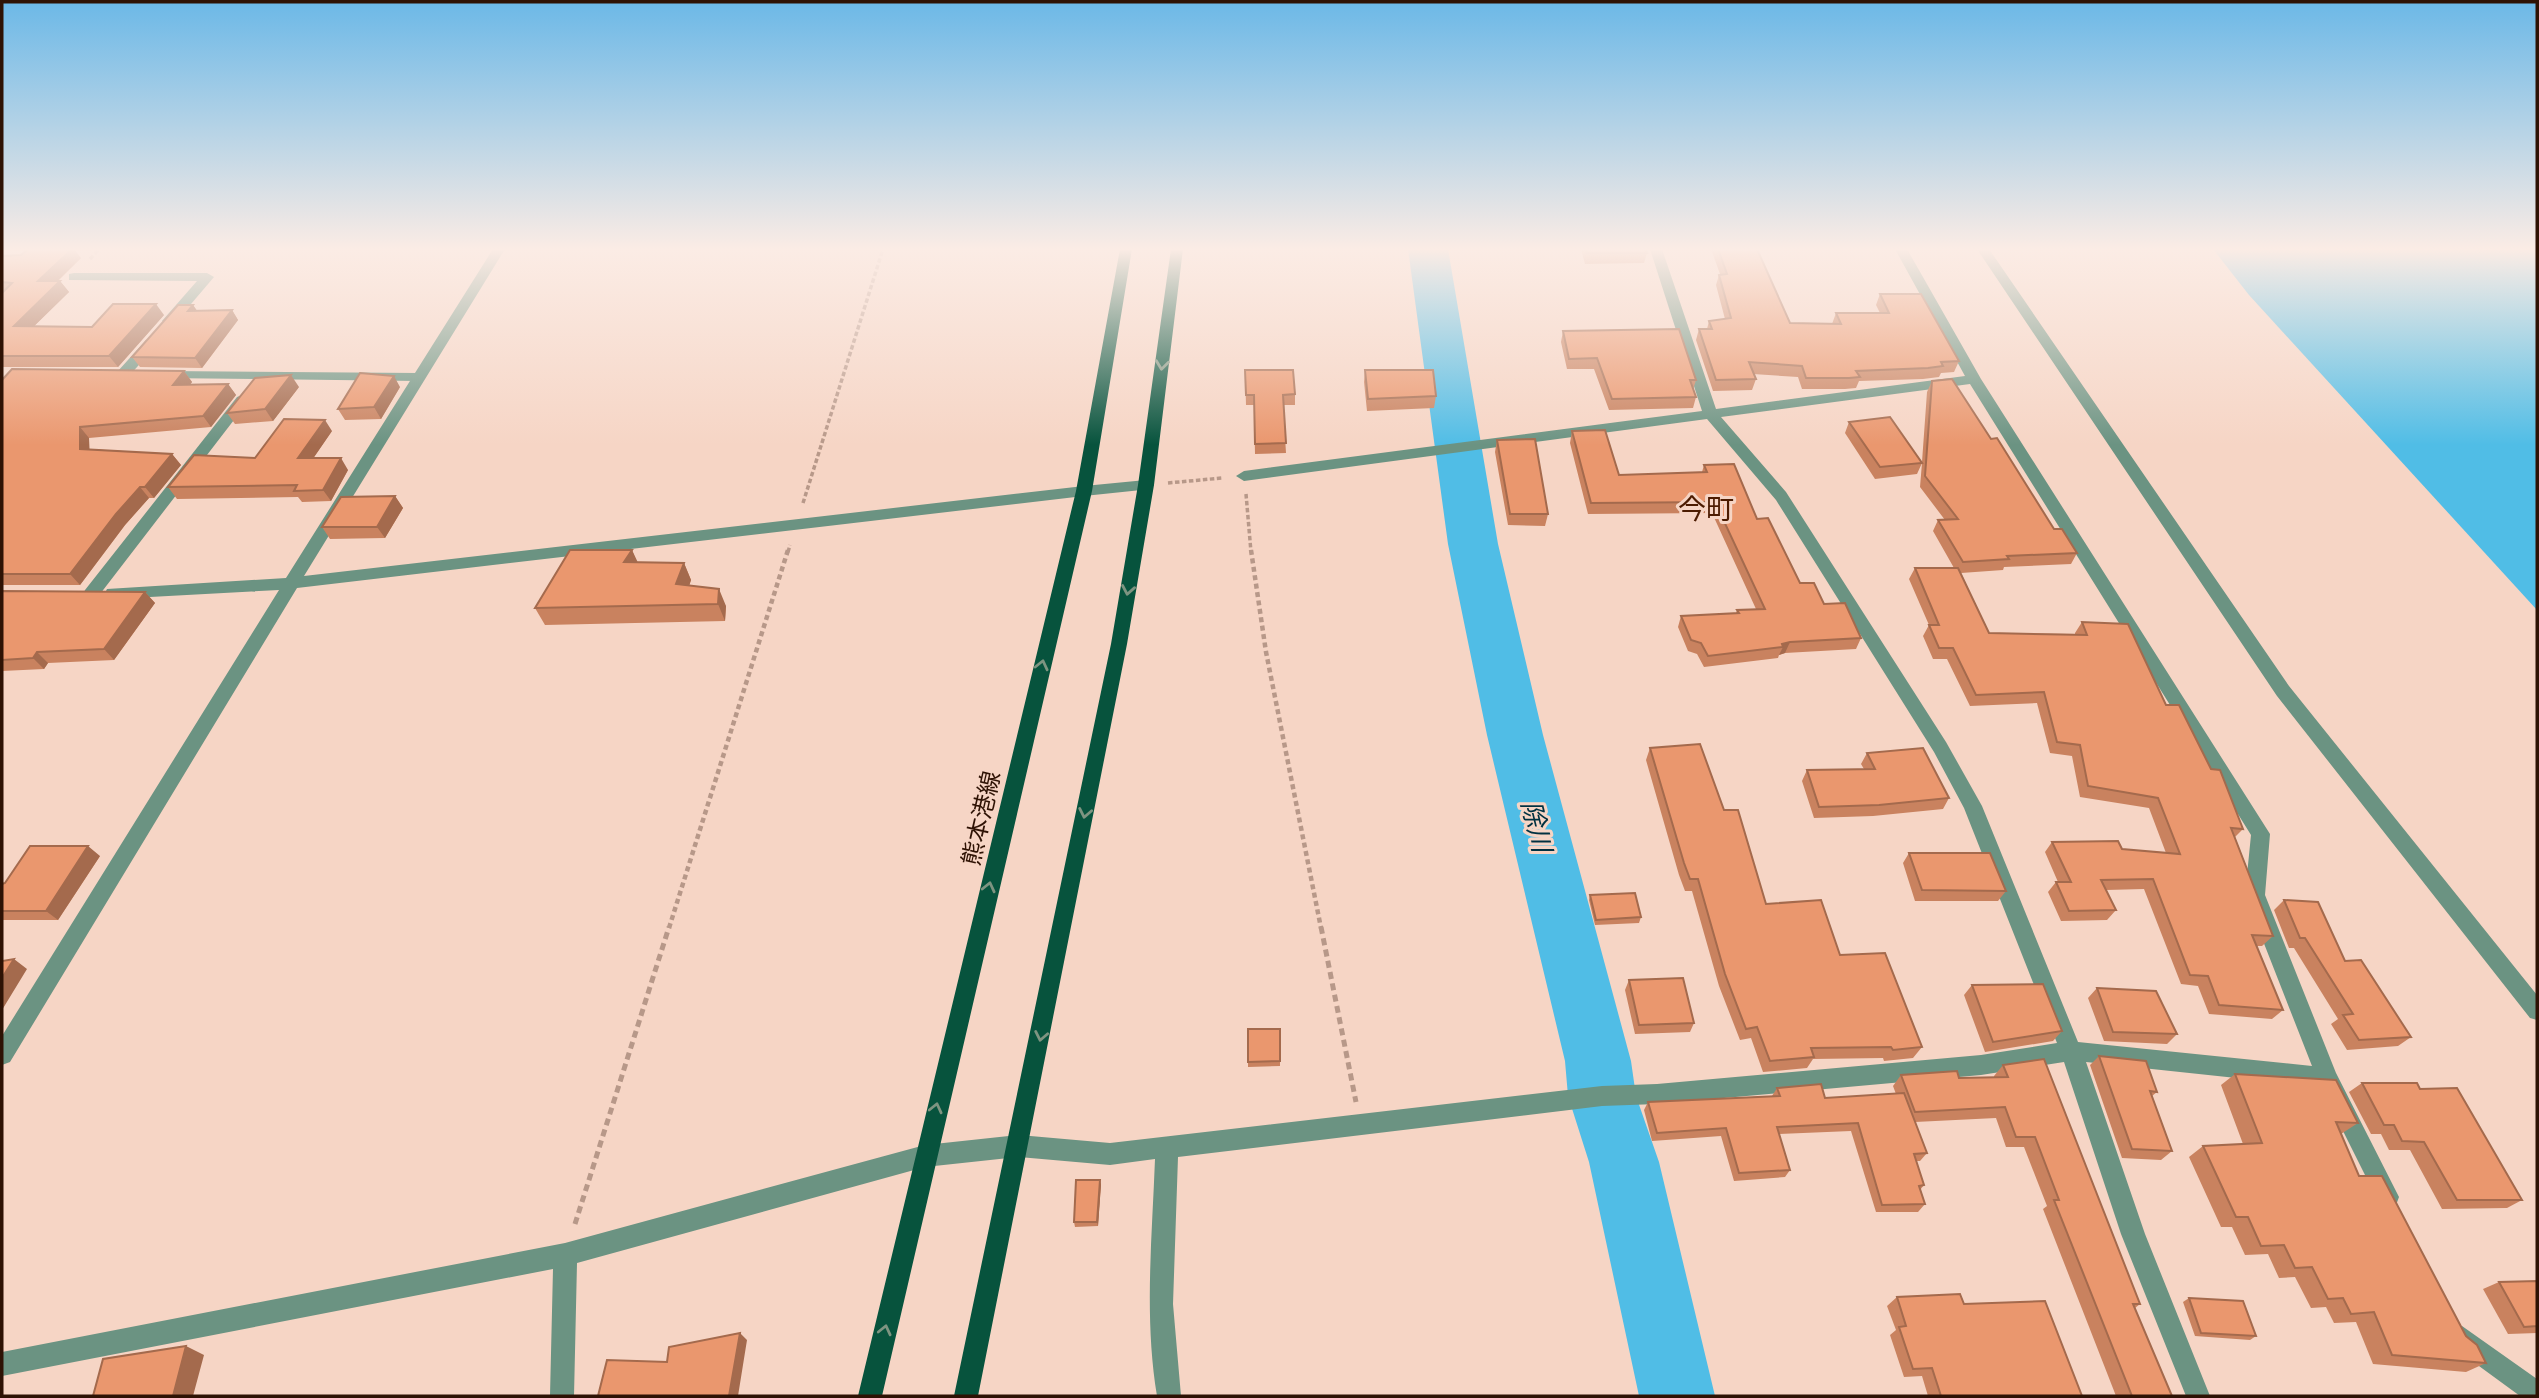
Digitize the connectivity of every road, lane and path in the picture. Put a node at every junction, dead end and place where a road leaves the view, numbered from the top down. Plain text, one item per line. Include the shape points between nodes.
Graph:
1 (178, 314) edge
2 (458, 314) edge
3 (863, 314) edge
4 (1115, 314) edge
5 (1168, 314) edge
6 (1677, 314) edge
7 (1937, 314) edge
8 (2027, 314) edge
9 (262, 376) junction
10 (418, 377) junction
11 (1974, 379) junction
12 (1710, 414) junction
13 (1244, 476) junction
14 (1146, 485) junction
15 (1084, 491) junction
16 (797, 524) junction
17 (293, 583) junction
18 (2537, 1011) edge
19 (2071, 1051) junction
20 (2, 1055) edge
21 (2327, 1078) junction
22 (1361, 1124) junction
23 (1019, 1146) junction
24 (1167, 1147) junction
25 (925, 1156) junction
26 (2396, 1213) edge
27 (565, 1255) junction
28 (2452, 1323) edge
29 (2, 1364) edge
30 (2537, 1394) edge
31 (562, 1396) edge
32 (870, 1396) edge
33 (966, 1396) edge
34 (1169, 1396) edge
35 (2198, 1396) edge

1 - 9 street via 130,374
2 - 10 street
3 - 16 path
4 - 15 main road, 熊本港線
5 -> 14 main road
6 - 12 street
7 - 11 street
8 - 18 street via 2283,691
9 - 10 street
9 - 17 street via 84,594
10 - 17 street
11 - 12 street
11 - 21 street via 2261,834 2255,895
12 - 13 street
12 - 19 street via 1781,496 1940,747 1973,806
13 - 14 path
13 - 22 path via 1269,666
14 - 15 street
14 -> 23 main road
15 - 16 street
25 -> 15 main road, 熊本港線
16 - 17 street
16 - 27 path
17 - 20 street
19 - 21 street
19 - 22 street via 1981,1065 1602,1096
19 - 35 street via 2133,1234
21 - 26 street
22 - 24 street
23 - 24 street via 1110,1154
23 - 25 street
23 - 33 main road
24 - 34 street via 1163,1366
25 - 27 street
32 -> 25 main road, 熊本港線
27 - 29 street
27 - 31 street
28 - 30 street via 2458,1335

